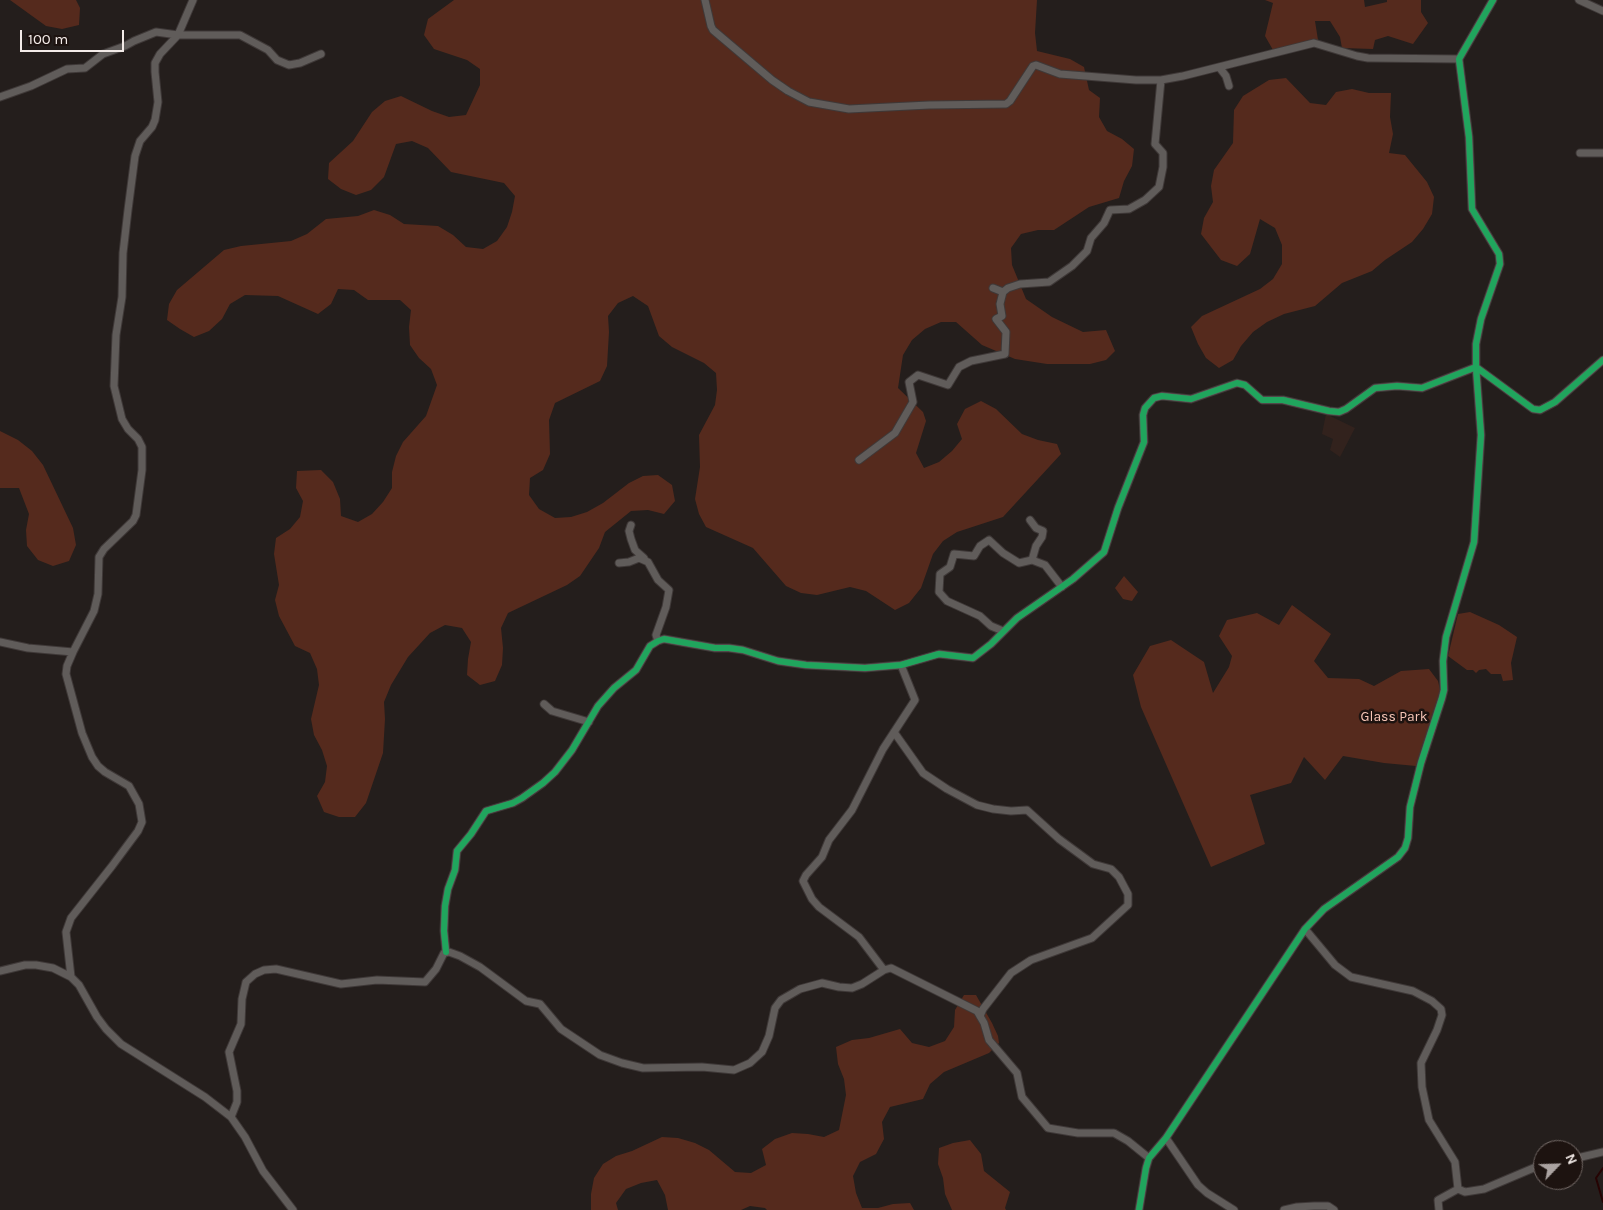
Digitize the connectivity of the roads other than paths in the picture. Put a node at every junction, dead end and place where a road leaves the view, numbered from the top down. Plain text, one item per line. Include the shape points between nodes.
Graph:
1 (193, 0) edge
2 (705, 0) edge
3 (1493, 0) edge
4 (1579, 0) edge
5 (1603, 11) edge
6 (178, 35) junction
7 (321, 54) dead end
8 (1460, 59) junction
9 (1219, 67) junction
10 (1161, 80) junction
11 (1229, 86) dead end
12 (0, 97) edge
13 (1580, 153) dead end
14 (1603, 153) edge
15 (992, 288) dead end
16 (1003, 292) junction
17 (1603, 360) edge
18 (1476, 367) junction
19 (859, 460) dead end
20 (1030, 520) dead end
21 (631, 525) dead end
22 (1032, 560) junction
23 (648, 562) junction
24 (619, 563) dead end
25 (1062, 587) junction
26 (1003, 631) junction
27 (658, 641) junction
28 (0, 642) edge
29 (72, 652) junction
30 (901, 665) junction
31 (544, 704) dead end
32 (589, 722) junction
33 (894, 732) junction
34 (1305, 929) junction
35 (446, 952) junction
36 (884, 970) junction
37 (0, 971) edge
38 (71, 977) junction
39 (980, 1016) junction
40 (231, 1117) junction
41 (1166, 1138) junction
42 (1603, 1152) edge
43 (1583, 1156) edge
44 (1149, 1158) junction
45 (1533, 1168) edge
46 (1458, 1189) junction
47 (292, 1210) edge
48 (1139, 1210) edge
49 (1234, 1210) edge
50 (1284, 1210) edge
51 (1334, 1210) edge
52 (1439, 1210) edge

1 - 6 street
2 - 10 street via 713,30 788,91 825,106 849,109 1002,105 1010,101 1036,65 1060,74
3 - 8 street
4 - 5 street
6 - 7 street via 240,35 289,65
6 - 12 street via 156,32 103,54 85,68 67,69
6 - 29 street via 156,62 158,102 155,120 140,140 134,156 123,253 114,386 122,419 142,447 136,514 133,522 99,557 94,611
8 - 9 street via 1368,58 1314,44
8 - 18 street via 1469,137 1472,209 1500,260 1481,319
9 - 10 street
9 - 11 street
10 - 16 street via 1155,144 1163,153 1159,187 1129,209 1110,210 1091,238 1087,251 1049,282 1020,284
13 - 14 street
15 - 16 street
16 - 19 street via 1002,316 996,319 1006,332 1005,354 971,361 959,367 948,385 918,375 909,382 913,402 895,433
17 - 18 street via 1555,402 1540,410 1533,409
18 - 25 street via 1422,388 1375,388 1339,412 1283,400 1262,400 1244,385 1237,384 1191,399 1154,398 1145,408 1144,442 1104,552
18 - 34 street via 1481,435 1474,542 1446,637 1444,690 1412,798 1407,843 1398,857 1324,909
20 - 22 street via 1036,528 1044,531
21 - 23 street via 629,531 633,545
22 - 25 street via 1045,565
22 - 26 street via 1019,563 989,540 974,556 954,554 950,567 940,574 940,592 947,601
23 - 24 street via 639,558
23 - 27 street via 658,580 669,590 656,635
25 - 26 street
26 - 30 street via 973,658 939,654
27 - 30 street via 664,639 743,650 778,661 806,665 865,668
27 - 32 street via 650,646 636,670 605,698
28 - 29 street
29 - 38 street via 66,674 82,733 98,766 129,786 139,804 142,822 71,918 66,932
30 - 33 street via 915,699
31 - 32 street via 552,711
32 - 35 street via 555,772 522,798 486,811 457,851 445,906
33 - 36 street via 852,810 803,881 819,907 858,937
33 - 39 street via 923,774 977,805 1011,811 1027,810 1094,864 1110,869 1119,877 1128,894 1128,904 1092,938 1031,960 1011,973
34 - 41 street
34 - 46 street via 1335,964 1351,977 1413,991 1441,1009 1437,1030 1421,1063 1422,1087 1430,1120 1455,1162
35 - 36 street via 470,960 526,1001 540,1004 561,1029 600,1055 643,1068 740,1068 762,1052 775,1008 781,1000 800,989 822,983 852,988
35 - 40 street via 425,982 377,980 341,984 276,969 258,972 250,978 244,988 241,1024 229,1052 237,1091
36 - 39 street via 891,968 977,1011
37 - 38 street via 36,965 53,968
38 - 40 street via 80,985 106,1030 121,1044
39 - 44 street via 990,1040 1017,1073 1022,1097 1048,1128 1078,1133 1114,1133
40 - 47 street via 263,1171
41 - 44 street
41 - 49 street via 1198,1185
42 - 43 street
44 - 48 street
45 - 46 street via 1488,1188 1465,1192
46 - 52 street via 1438,1200
50 - 51 street via 1314,1206 1328,1206

